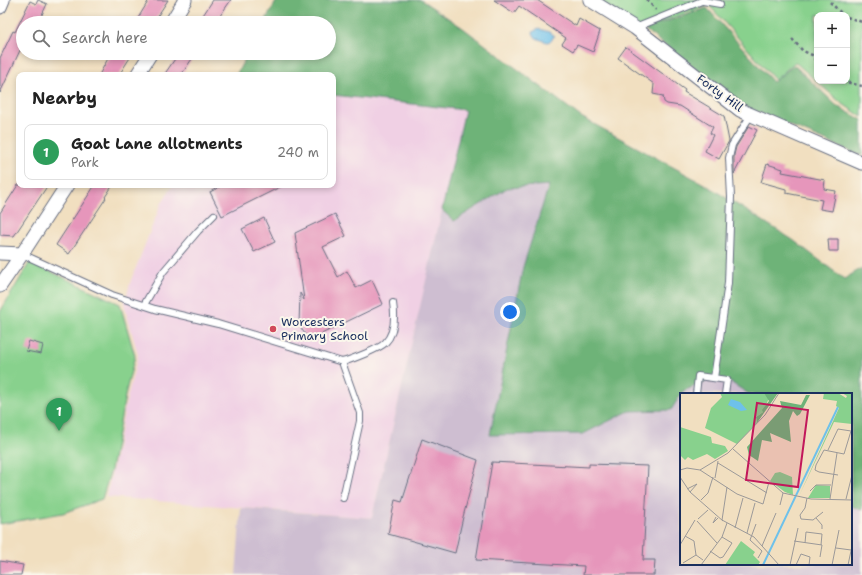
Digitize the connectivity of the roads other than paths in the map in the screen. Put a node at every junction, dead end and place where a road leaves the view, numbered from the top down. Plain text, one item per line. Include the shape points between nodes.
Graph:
1 (3, 0) edge
2 (185, 0) edge
3 (590, 0) edge
4 (703, 0) edge
5 (720, 4) dead end
6 (0, 8) edge
7 (175, 16) edge
8 (635, 28) junction
9 (147, 60) edge
10 (139, 72) edge
11 (751, 114) junction
12 (862, 163) edge
13 (65, 188) edge
14 (214, 215) dead end
15 (0, 253) edge
16 (22, 254) junction
17 (0, 286) edge
18 (393, 303) dead end
19 (144, 306) junction
20 (342, 362) junction
21 (714, 378) junction
22 (696, 393) edge
23 (725, 393) edge
24 (343, 498) dead end

1 - 6 street
2 - 7 street
3 - 8 street, Forty Hill
4 - 5 lane
4 - 8 lane
8 - 11 street, Forty Hill via 740,110
9 - 10 street
11 - 12 street, Forty Hill
11 - 21 lane via 732,145 728,158 731,197 728,283
13 - 16 street
14 - 19 lane via 163,272
15 - 16 street
16 - 17 street
16 - 19 lane via 112,295
18 - 20 lane via 395,318 385,343
19 - 20 lane via 218,324
20 - 24 lane via 360,413
21 - 22 lane via 698,376
21 - 23 lane via 727,380

